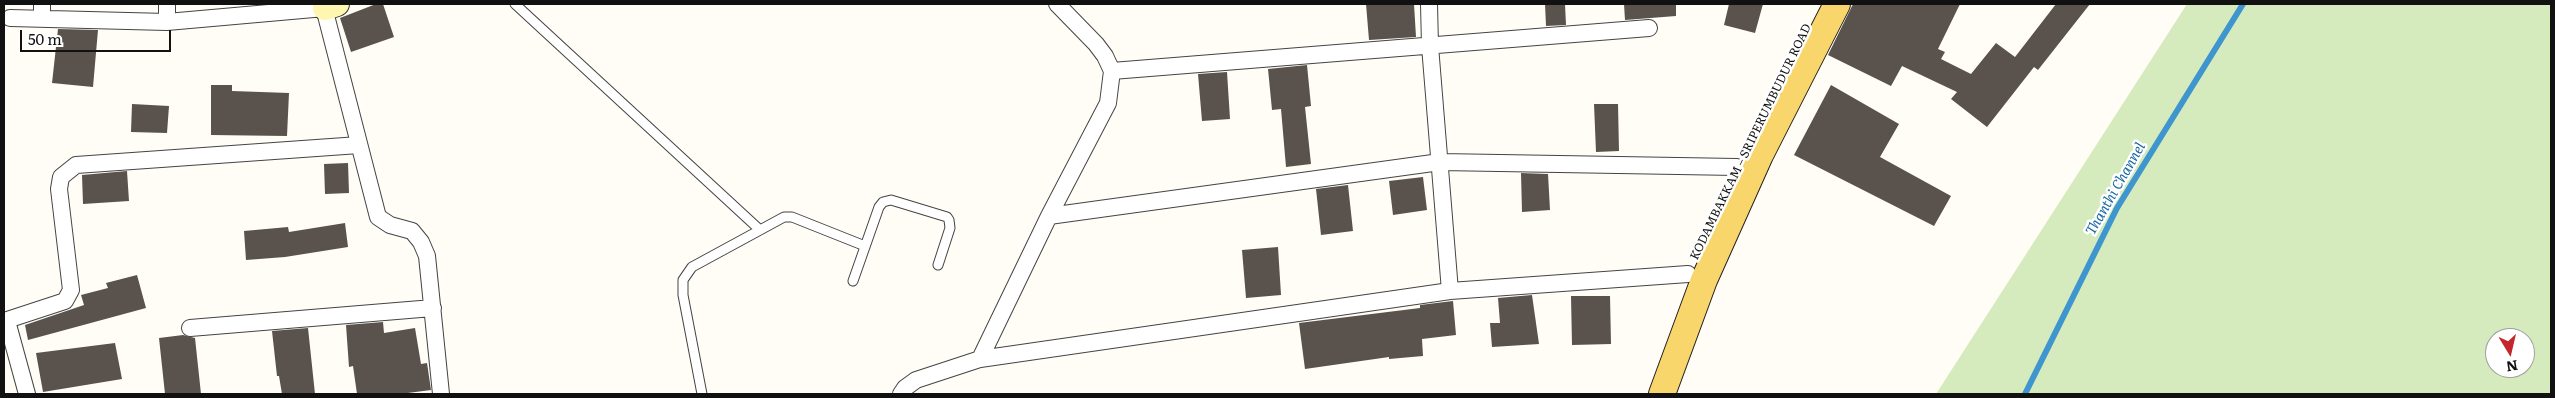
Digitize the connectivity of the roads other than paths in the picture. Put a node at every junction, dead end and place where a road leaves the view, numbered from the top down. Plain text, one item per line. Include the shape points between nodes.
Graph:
1 (167, 4) edge
2 (515, 4) edge
3 (1057, 4) edge
4 (1429, 4) edge
5 (1818, 4) edge
6 (1837, 4) edge
7 (328, 5) edge
8 (42, 11) edge
9 (10, 18) dead end
10 (167, 22) junction
11 (1650, 28) dead end
12 (1430, 46) junction
13 (1112, 72) junction
14 (359, 145) junction
15 (1440, 162) junction
16 (1736, 167) junction
17 (1049, 216) junction
18 (760, 230) junction
19 (865, 246) junction
20 (938, 265) dead end
21 (1688, 274) junction
22 (853, 281) dead end
23 (1450, 291) junction
24 (432, 308) junction
25 (6, 321) edge
26 (190, 328) dead end
27 (980, 359) junction
28 (27, 394) edge
29 (441, 394) edge
30 (702, 394) edge
31 (901, 394) edge
32 (1646, 394) edge
33 (1662, 394) edge

1 - 10 street
2 - 18 lane
3 - 13 street via 1096,44
4 - 12 street
5 - 16 main road, KODAMBAKKAM – SRIPERUMBUDUR ROAD
6 - 33 main road, KODAMBAKKAM – SRIPERUMBUDUR ROAD via 1760,155 1708,271
7 - 10 street
7 - 14 street
8 - 9 street
8 - 10 street
11 - 12 street
12 - 13 street
12 - 15 street
13 - 17 street via 1108,103
14 - 24 street via 378,217 390,225 412,231 421,242 427,256
14 - 25 street via 76,165 61,177 59,190 71,290 65,301
15 - 16 street
15 - 17 street
15 - 23 street
16 - 21 main road, KODAMBAKKAM – SRIPERUMBUDUR ROAD
17 - 27 street
18 - 19 lane via 776,220 792,217
18 - 30 lane via 692,267 683,280
19 - 20 lane via 878,207 883,202 896,200 949,220 950,228
19 - 22 lane
21 - 23 street
21 - 32 main road, KODAMBAKKAM – SRIPERUMBUDUR ROAD
23 - 27 street
24 - 26 street
24 - 29 street
25 - 28 street
27 - 31 street via 916,380

